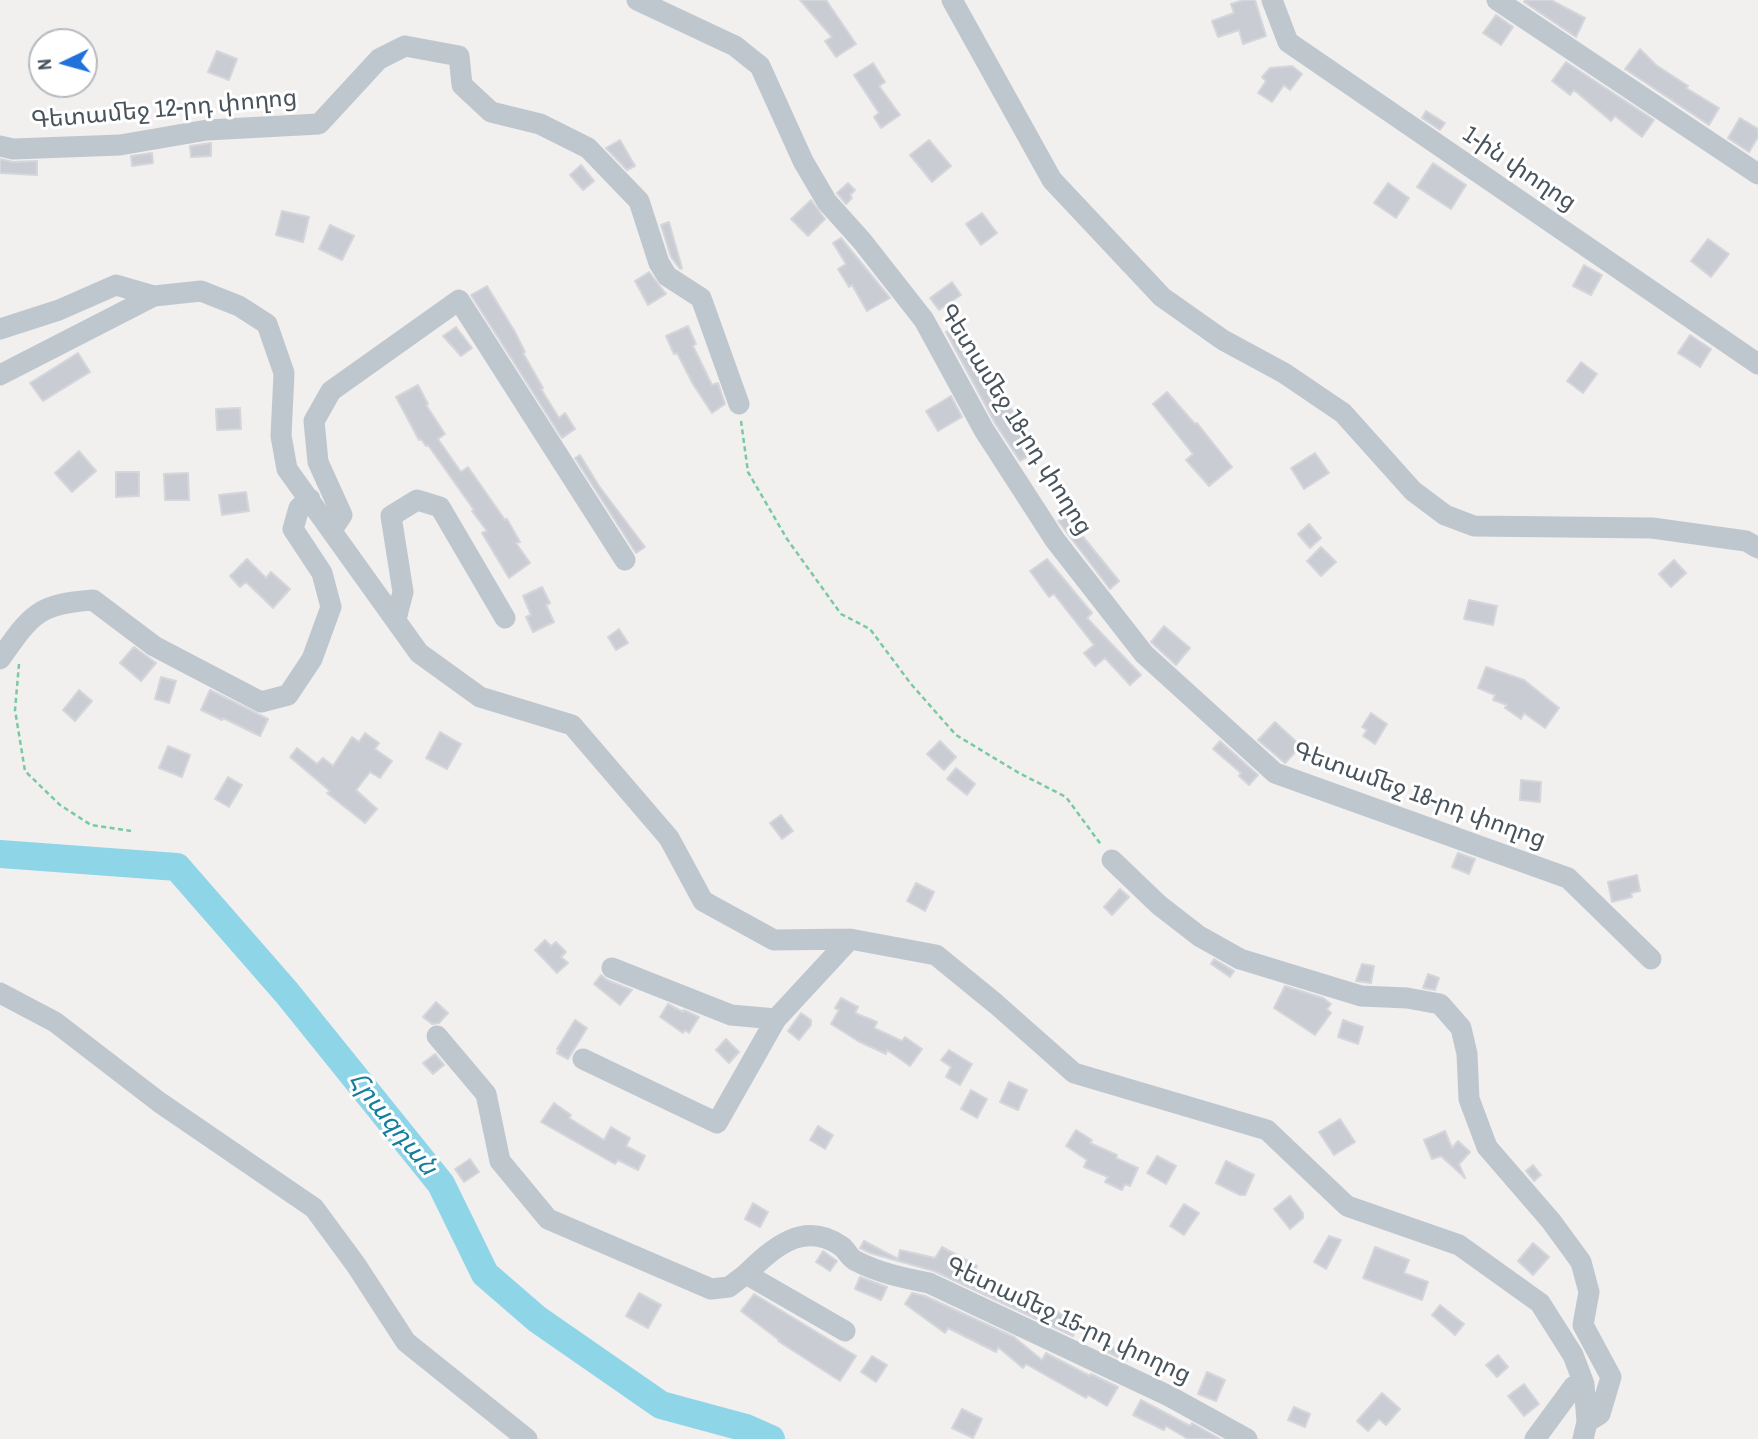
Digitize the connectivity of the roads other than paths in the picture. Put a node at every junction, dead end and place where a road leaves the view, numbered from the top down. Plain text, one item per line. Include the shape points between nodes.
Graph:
1 (637, 0) edge
2 (952, 0) edge
3 (1272, 0) edge
4 (1497, 0) edge
5 (0, 146) edge
6 (1758, 174) edge
7 (154, 296) junction
8 (0, 329) edge
9 (1758, 364) edge
10 (0, 375) edge
11 (739, 404) road end
12 (310, 499) junction
13 (332, 530) junction
14 (1758, 548) edge
15 (625, 561) dead end
16 (505, 618) dead end
17 (396, 619) junction
18 (10, 658) edge
19 (1112, 860) road end
20 (850, 939) junction
21 (1651, 959) dead end
22 (612, 968) dead end
23 (0, 993) edge
24 (776, 1019) junction
25 (437, 1036) dead end
26 (583, 1059) dead end
27 (747, 1274) junction
28 (845, 1331) dead end
29 (1584, 1384) junction
30 (1585, 1431) edge
31 (527, 1439) edge
32 (1247, 1439) edge
33 (1535, 1439) edge

1 - 21 street, Գետամեջ 18-րդ փողոց via 735,46 760,66 827,202 924,320 984,430 1048,529 1144,654 1275,773 1568,878
2 - 14 street via 1052,180 1162,297 1343,413 1413,491 1446,515 1474,526 1652,528 1746,541
3 - 9 street, 1-ին փողոց via 1288,43
4 - 6 street
5 - 11 street, Գետամեջ 12-րդ փողոց via 120,145 206,130 319,124 379,59 405,46 459,56 462,85 491,112 540,124 587,148 639,201 667,276 701,298
7 - 8 street via 116,285
7 - 10 street
7 - 12 street via 201,291 239,306 267,324 284,373 281,436 287,469
12 - 13 street
12 - 18 street via 299,508 293,529 322,573 331,607 312,659 288,695 261,702 154,646 93,600 61,602 28,619
13 - 15 street via 342,515 318,462 314,421 331,391 459,300
13 - 17 street
16 - 17 street via 440,507 417,500 391,516 403,592
17 - 20 street via 419,653 480,696 572,725 669,838 703,901 774,940
19 - 30 street via 1199,936 1240,959 1361,996 1440,1004 1461,1028 1469,1100 1487,1147 1581,1262 1589,1292 1583,1325 1611,1377 1600,1414
20 - 24 street
20 - 29 street via 936,955 1074,1073 1267,1130 1347,1206 1460,1245 1540,1303 1573,1355
22 - 24 street via 731,1015
23 - 31 street via 55,1021 159,1102 314,1208 406,1342
24 - 26 street via 717,1123
25 - 27 street, Գետամեջ 15-րդ փողոց via 486,1094 500,1161 548,1219 711,1289 729,1287
27 - 28 street
27 - 32 street, Գետամեջ 15-րդ փողոց via 767,1254 792,1239 817,1235 842,1247 852,1260 929,1283 1169,1396
29 - 30 street
29 - 33 street via 1574,1386

